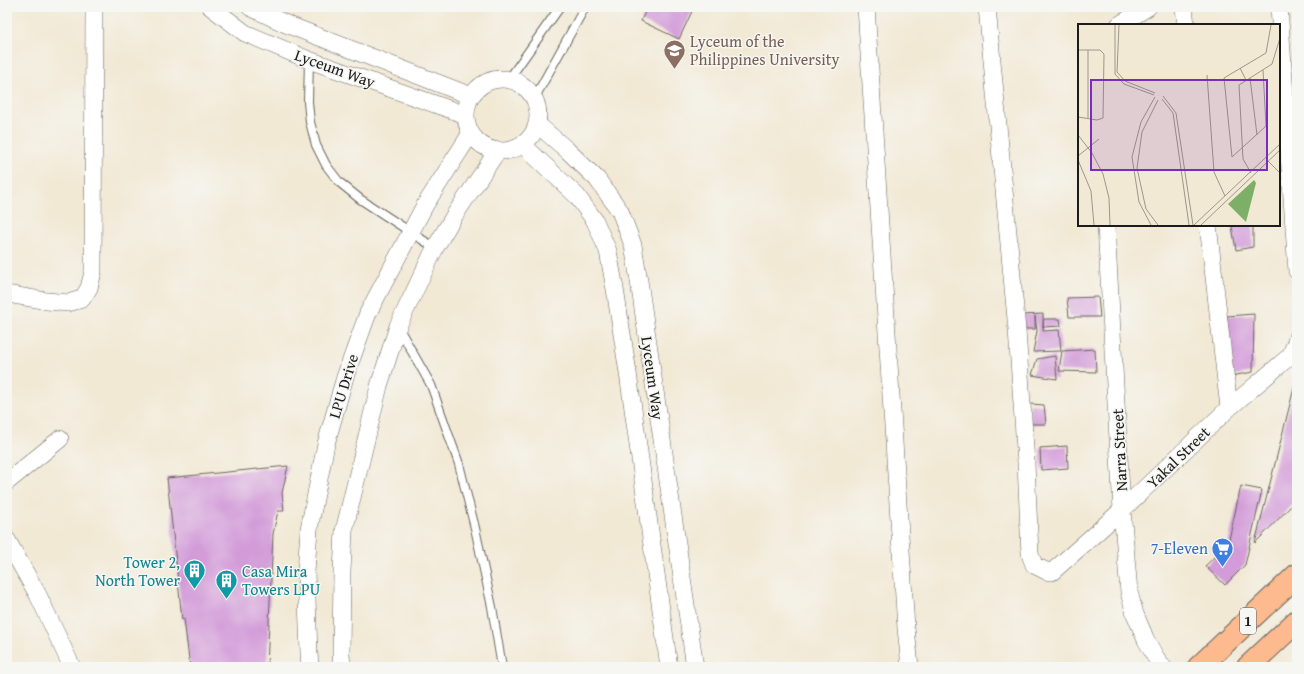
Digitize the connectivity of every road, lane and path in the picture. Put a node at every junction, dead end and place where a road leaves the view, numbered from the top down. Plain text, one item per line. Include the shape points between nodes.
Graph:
1 (94, 7) edge
2 (211, 7) edge
3 (250, 7) edge
4 (560, 7) edge
5 (585, 7) edge
6 (866, 7) edge
7 (987, 7) edge
8 (1148, 7) edge
9 (1184, 7) edge
10 (1280, 7) edge
11 (1122, 24) edge
12 (1186, 24) edge
13 (309, 60) junction
14 (509, 79) junction
15 (471, 96) junction
16 (534, 99) junction
17 (466, 115) junction
18 (537, 124) junction
19 (471, 133) junction
20 (522, 144) junction
21 (498, 150) junction
22 (1106, 226) edge
23 (1208, 226) edge
24 (410, 231) junction
25 (435, 248) junction
26 (1297, 271) edge
27 (7, 294) edge
28 (398, 326) junction
29 (1297, 338) edge
30 (1229, 408) junction
31 (60, 439) dead end
32 (7, 482) edge
33 (1122, 510) junction
34 (7, 540) edge
35 (1294, 583) edge
36 (1297, 621) edge
37 (72, 667) edge
38 (310, 667) edge
39 (342, 667) edge
40 (502, 667) edge
41 (669, 667) edge
42 (695, 667) edge
43 (910, 667) edge
44 (1163, 667) edge
45 (1199, 667) edge
46 (1248, 667) edge

1 - 27 street via 93,272 89,288 82,299 68,303
2 - 13 street, Lyceum Way via 246,33
3 - 15 street, Lyceum Way via 286,24
4 - 14 lane
5 - 16 lane
6 - 43 street
7 - 33 street, Yakal Street via 1016,330 1030,554 1034,565 1052,572
8 - 11 street
9 - 12 street
10 - 26 street
13 - 17 street, Lyceum Way
13 - 24 lane via 310,122 316,145 326,165 339,182
14 - 15 street via 487,82
14 - 16 street via 520,83
15 - 17 street
16 - 18 street via 538,111
17 - 19 street
18 - 20 street
18 - 42 street, Lyceum Way via 597,179 620,212 633,245
19 - 21 street via 487,147
19 - 24 street, LPU Drive
20 - 21 street via 511,149
20 - 41 street, Lyceum Way via 577,196 595,221 608,251 626,358
21 - 25 street
22 - 33 street, Narra Street
23 - 30 street
24 - 25 lane
24 - 38 street, LPU Drive via 368,312 345,377 326,444 308,536 306,572
25 - 28 street
28 - 39 street via 379,386 344,532
28 - 40 lane via 432,385 459,464 475,528
29 - 30 street, Yakal Street via 1290,356
30 - 33 street, Yakal Street
31 - 32 street
33 - 44 street, Narra Street via 1129,592 1146,640
34 - 37 street via 38,595
35 - 45 highway, 1
36 - 46 highway, 1

